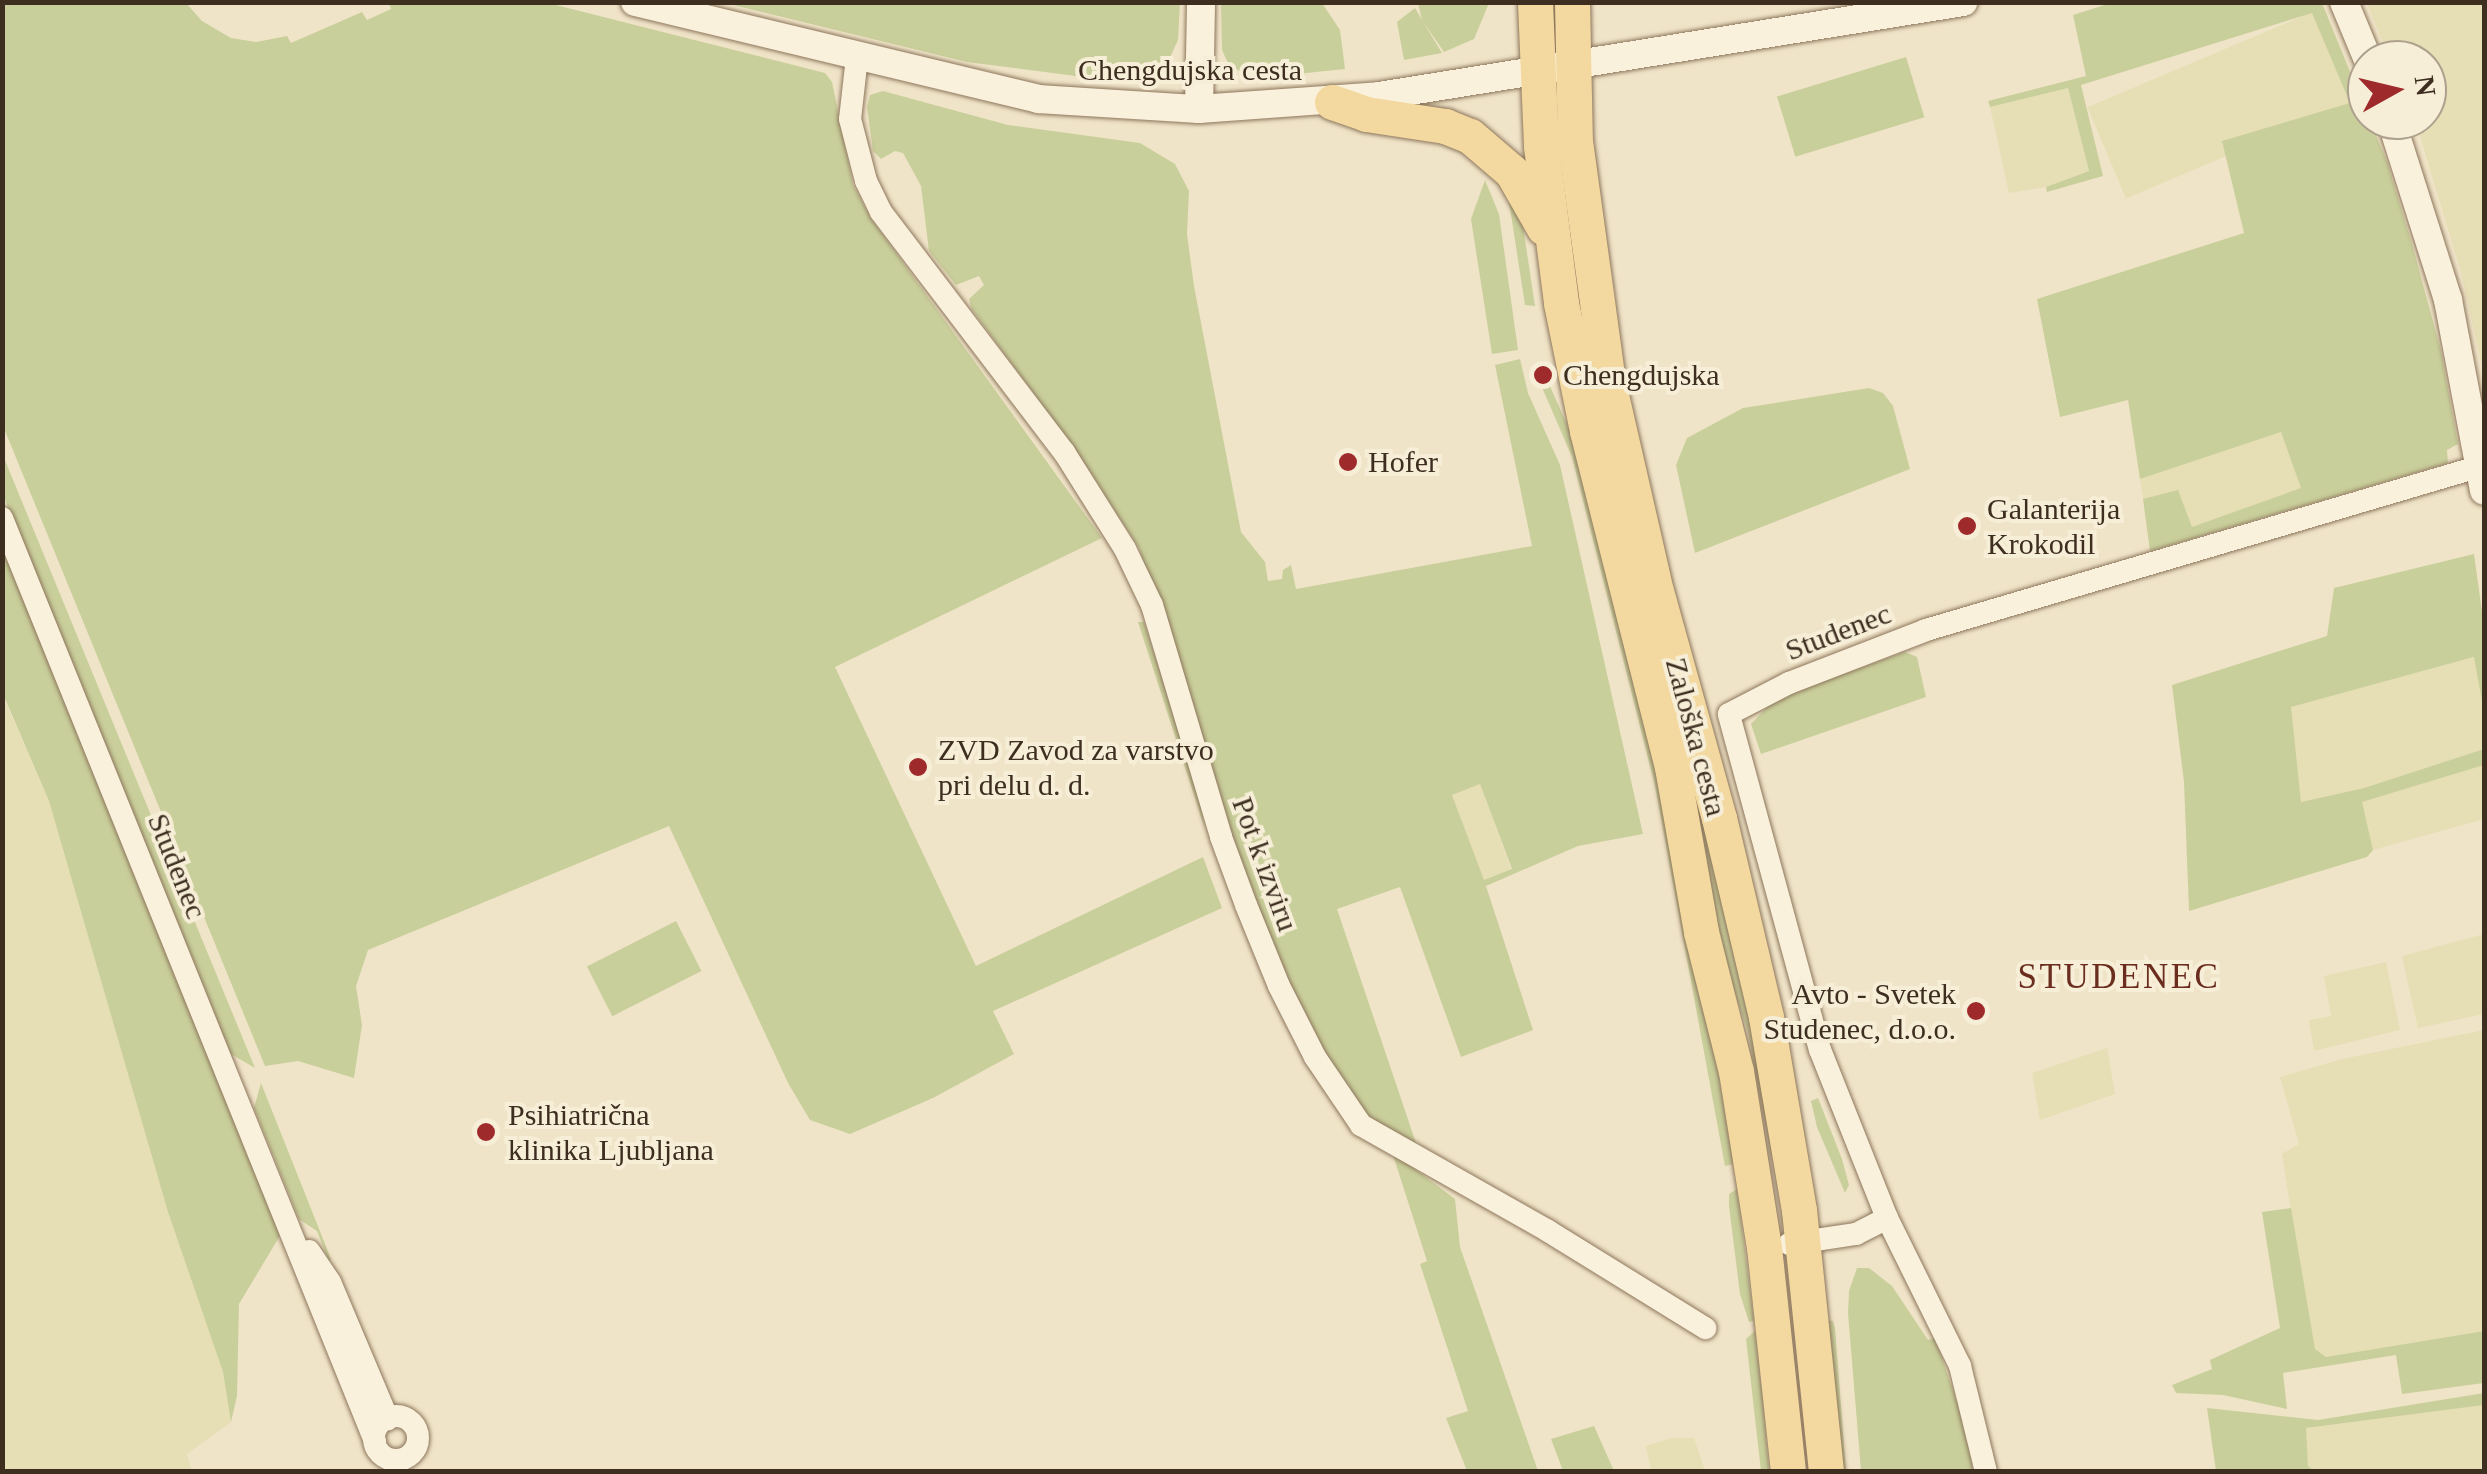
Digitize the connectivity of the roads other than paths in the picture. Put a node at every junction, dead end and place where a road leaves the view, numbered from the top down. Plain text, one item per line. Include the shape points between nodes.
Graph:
1 (635, 2) edge
2 (1201, 2) edge
3 (1535, 2) edge
4 (1572, 2) edge
5 (1963, 2) edge
6 (2344, 2) edge
7 (2360, 40) edge
8 (858, 57) junction
9 (1573, 62) junction
10 (1538, 67) junction
11 (1332, 102) junction
12 (1199, 108) junction
13 (2397, 140) edge
14 (1552, 244) junction
15 (2483, 479) edge
16 (2, 518) edge
17 (1887, 1218) junction
18 (295, 1236) junction
19 (1802, 1242) junction
20 (1764, 1247) junction
21 (1705, 1328) dead end
22 (388, 1418) junction
23 (375, 1441) junction
24 (1788, 1472) edge
25 (1826, 1472) edge
26 (1986, 1472) edge

1 - 8 street, Chengdujska cesta
2 - 12 street
3 - 10 main road, Zaloška cesta
4 - 9 main road, Zaloška cesta
5 - 9 street, Chengdujska cesta
6 - 7 street
8 - 12 street, Chengdujska cesta via 1038,100
8 - 21 street, Pot k izviru via 850,119 866,181 881,212 1064,452 1126,549 1152,605 1246,904 1315,1057 1362,1125
9 - 10 street, Chengdujska cesta
9 - 19 main road, Zaloška cesta via 1578,166 1608,382 1746,926
10 - 11 street, Chengdujska cesta
10 - 14 main road, Zaloška cesta
11 - 12 street, Chengdujska cesta
11 - 14 main road via 1470,136 1512,172
13 - 15 street via 2448,300
14 - 20 main road, Zaloška cesta via 1586,431 1672,767 1701,932 1742,1104
15 - 17 street, Studenec via 1926,630 1789,682 1729,714 1820,1050
16 - 18 street, Studenec
17 - 19 street via 1856,1234
17 - 26 street, Studenec via 1960,1366
18 - 22 street, Studenec via 320,1262
18 - 23 street, Studenec
19 - 20 street
19 - 25 main road, Zaloška cesta
20 - 24 main road, Zaloška cesta
22 - 23 street
22 - 23 street via 414,1425 416,1447 393,1460

